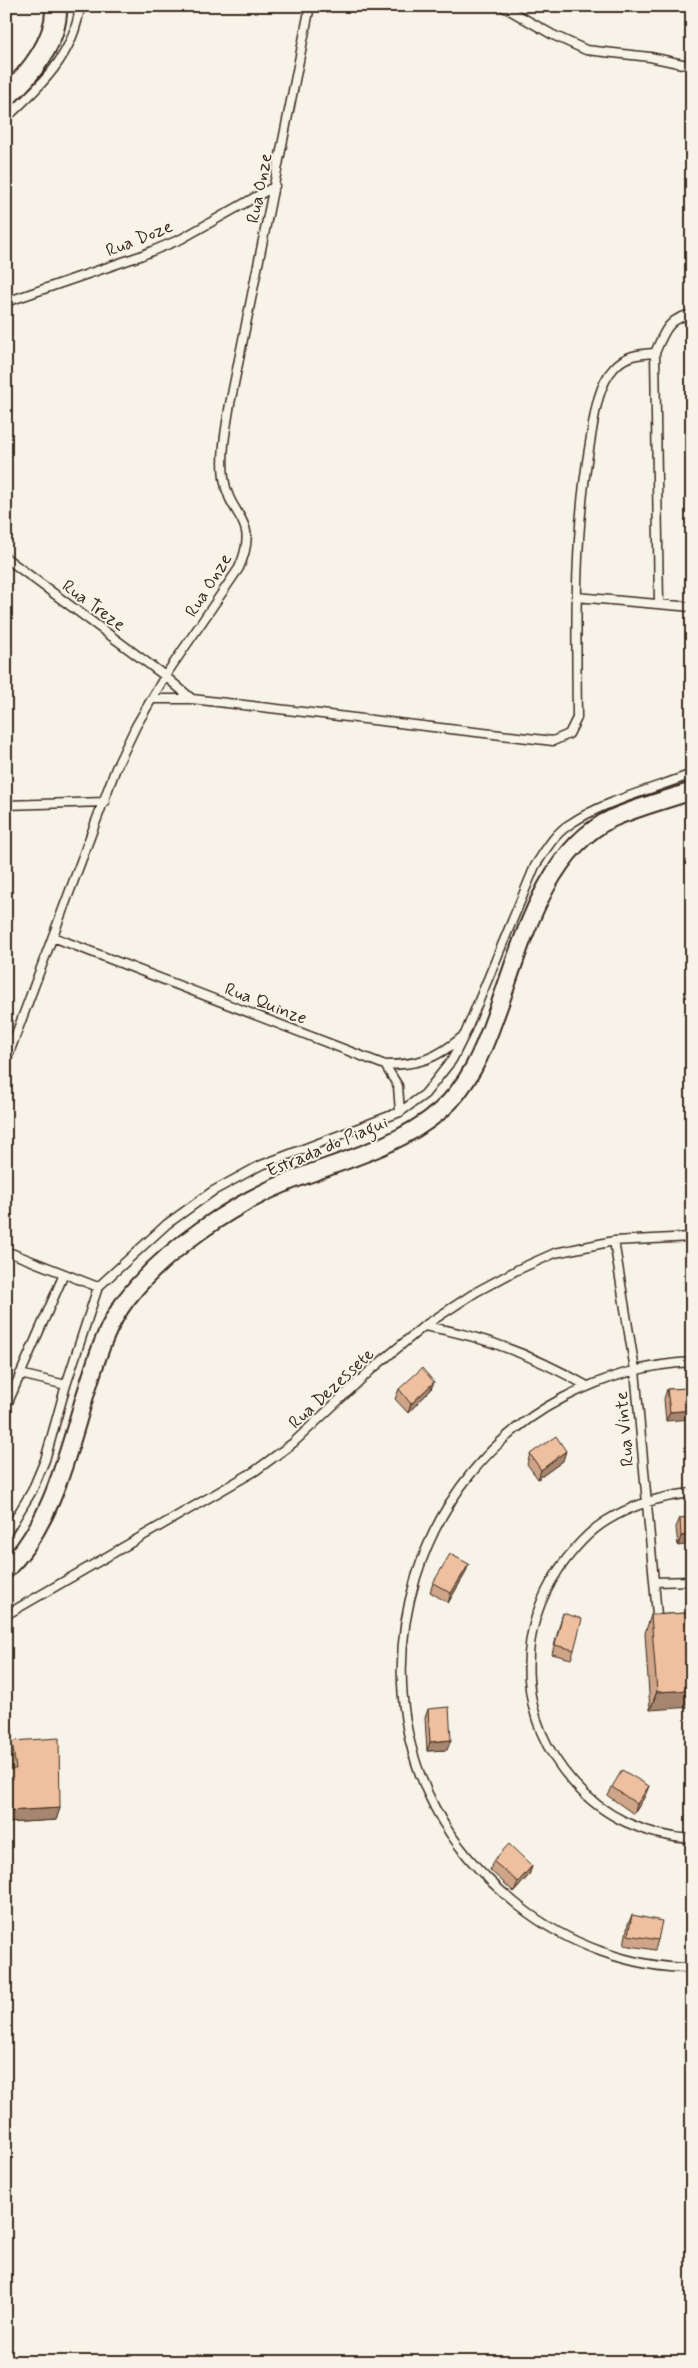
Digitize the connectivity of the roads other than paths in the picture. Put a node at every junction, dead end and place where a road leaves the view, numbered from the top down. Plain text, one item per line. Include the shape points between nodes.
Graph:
1 (56, 6) edge
2 (80, 6) edge
3 (310, 6) edge
4 (502, 6) edge
5 (692, 66) edge
6 (6, 96) edge
7 (6, 118) edge
8 (275, 186) junction
9 (6, 302) edge
10 (692, 315) edge
11 (655, 353) junction
12 (6, 558) edge
13 (576, 597) junction
14 (659, 604) junction
15 (692, 606) edge
16 (165, 676) junction
17 (152, 699) junction
18 (192, 699) junction
19 (692, 774) edge
20 (692, 791) edge
21 (104, 802) junction
22 (6, 805) edge
23 (53, 937) junction
24 (465, 1034) junction
25 (6, 1062) edge
26 (384, 1065) junction
27 (400, 1112) junction
28 (692, 1237) edge
29 (614, 1241) junction
30 (6, 1250) edge
31 (64, 1274) junction
32 (98, 1288) junction
33 (424, 1326) junction
34 (692, 1362) edge
35 (635, 1370) junction
36 (20, 1374) junction
37 (66, 1385) junction
38 (587, 1386) junction
39 (6, 1407) edge
40 (692, 1493) edge
41 (646, 1502) junction
42 (6, 1534) edge
43 (6, 1570) edge
44 (692, 1581) edge
45 (655, 1582) junction
46 (6, 1615) edge
47 (657, 1615) edge
48 (692, 1839) edge
49 (692, 1968) edge

1 - 6 street via 51,36 39,59
2 - 7 lane via 72,38 62,59 42,84
3 - 8 lane, Rua Onze
4 - 5 lane via 586,50 650,57
8 - 9 lane, Rua Doze via 173,242
8 - 16 lane, Rua Onze via 230,404 224,449 224,479 231,501 245,522 246,552 239,568
10 - 11 lane via 680,316 671,322
11 - 13 lane via 624,358 613,368 598,400 582,498
11 - 14 lane
12 - 16 lane, Rua Treze
13 - 14 lane
13 - 18 lane via 577,718 569,734 553,741
14 - 15 lane
16 - 17 lane, Rua Onze
16 - 18 lane, Rua Treze
17 - 18 lane
17 - 21 lane, Rua Onze via 116,768
19 - 24 lane via 602,808 569,824 551,842 535,866
20 - 43 street, Estrada do Piagui via 612,819 581,841 561,863 543,892 482,1051 464,1084 441,1110 410,1132 286,1183 236,1208 151,1270 109,1327 52,1498 36,1529
21 - 22 lane
21 - 23 lane, Rua Onze
23 - 25 lane, Rua Onze
23 - 26 lane, Rua Quinze
24 - 26 lane, Rua Quinze via 433,1058 407,1065
24 - 27 lane via 439,1079
26 - 27 lane via 398,1086
27 - 32 lane via 259,1166 213,1191 167,1224
28 - 29 lane, Rua Dezessete
29 - 33 lane, Rua Dezessete via 555,1253 476,1292
29 - 35 lane, Rua Vinte
30 - 31 lane
31 - 32 lane
31 - 36 lane
32 - 37 lane
33 - 38 lane via 459,1331 489,1342 562,1372
33 - 46 lane, Rua Dezessete via 371,1370 293,1444 255,1471
34 - 35 lane
35 - 38 lane
35 - 41 lane, Rua Vinte
36 - 37 lane
36 - 39 lane
37 - 42 lane via 32,1491
38 - 49 lane via 542,1409 502,1439 468,1476 439,1518 419,1564 405,1612 400,1662 404,1712 416,1762 435,1808 462,1850 495,1887 534,1918 578,1943 626,1960
40 - 41 lane
41 - 45 lane, Rua Vinte
41 - 48 lane via 605,1522 571,1552 546,1590 531,1633 528,1678 536,1723 556,1764 586,1798 624,1823 667,1838
44 - 45 lane
45 - 47 lane, Rua Vinte

